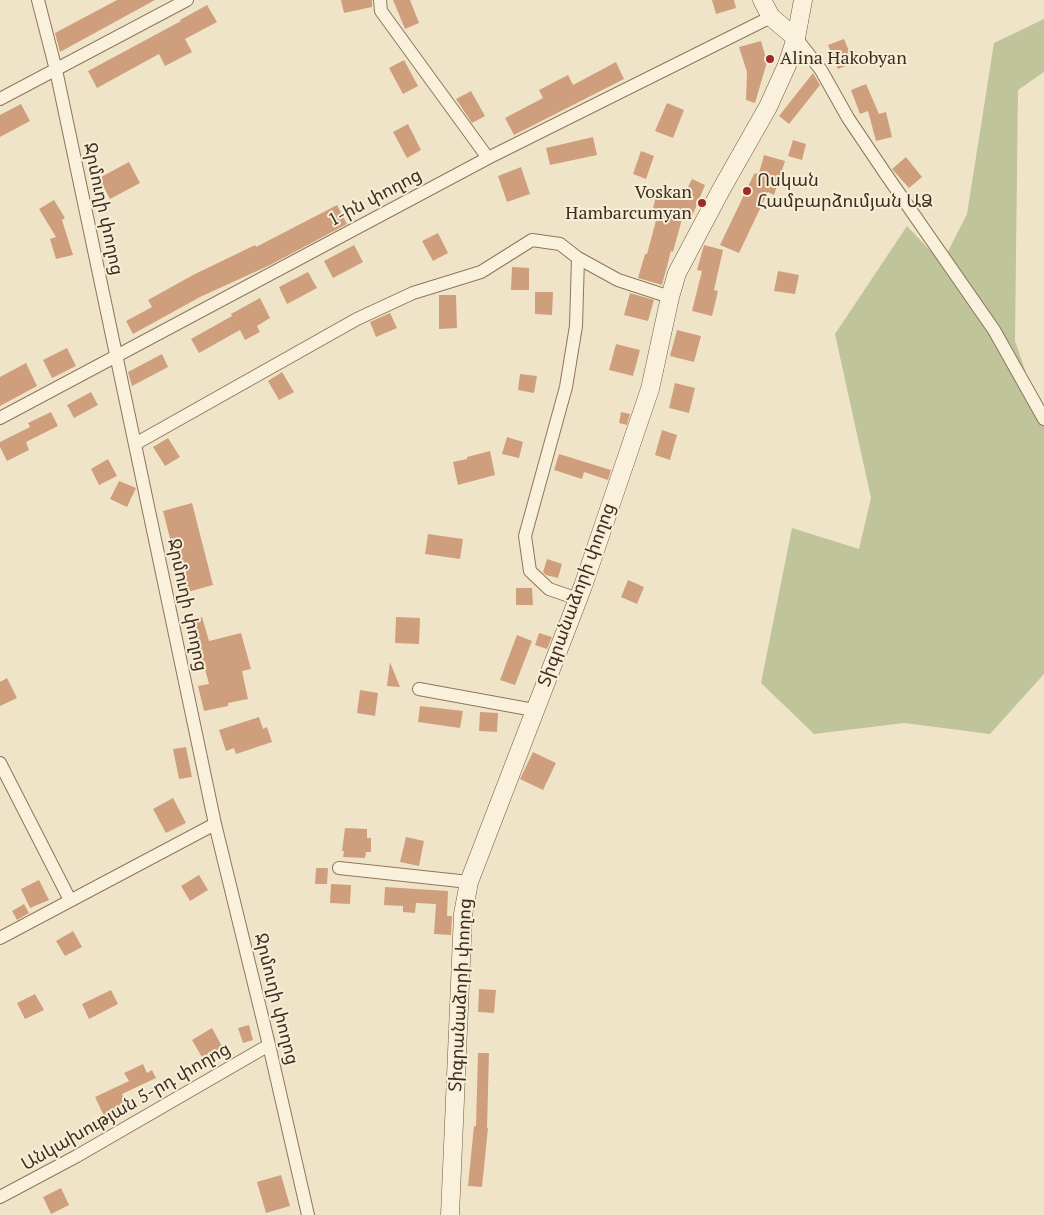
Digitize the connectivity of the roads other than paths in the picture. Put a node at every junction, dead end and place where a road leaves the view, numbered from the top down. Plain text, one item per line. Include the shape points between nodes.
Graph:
1 (38, 0) edge
2 (187, 0) edge
3 (380, 0) edge
4 (762, 0) edge
5 (804, 0) edge
6 (771, 17) junction
7 (796, 38) junction
8 (56, 70) junction
9 (0, 99) edge
10 (488, 158) junction
11 (578, 258) junction
12 (670, 297) junction
13 (116, 356) junction
14 (0, 418) edge
15 (1044, 419) edge
16 (135, 444) junction
17 (578, 599) junction
18 (419, 688) dead end
19 (534, 710) junction
20 (0, 763) edge
21 (215, 824) junction
22 (339, 868) dead end
23 (469, 882) junction
24 (70, 900) junction
25 (0, 938) edge
26 (270, 1045) junction
27 (0, 1197) edge
28 (308, 1215) edge
29 (450, 1215) edge

1 - 8 street, Ջրմուղի փողոց
2 - 8 street
3 - 10 street via 381,11
4 - 6 main road
5 - 7 main road, Տիգրանաձորի փողոց
6 - 7 main road
6 - 10 street, 1-ին փողոց
7 - 12 main road, Տիգրանաձորի փողոց via 768,107 677,274
7 - 15 street via 821,70 848,118 994,330
8 - 9 street
8 - 13 street, Ջրմուղի փողոց
10 - 13 street, 1-ին փողոց
11 - 12 street via 618,280
11 - 16 street via 560,244 532,240 481,272 412,293 357,320
11 - 17 street via 576,326 566,387 525,536 530,572 549,589
12 - 17 main road, Տիգրանաձորի փողոց via 650,389
13 - 14 street, 1-ին փողոց
13 - 16 street, Ջրմուղի փողոց
16 - 21 street, Ջրմուղի փողոց
17 - 19 main road, Տիգրանաձորի փողոց
18 - 19 street
19 - 23 main road, Տիգրանաձորի փողոց
20 - 24 street
21 - 24 street
21 - 26 street, Ջրմուղի փողոց
22 - 23 street
23 - 29 main road, Տիգրանաձորի փողոց via 462,914
24 - 25 street
26 - 27 street, Անկախության 5-րդ փողոց
26 - 28 street, Ջրմուղի փողոց

